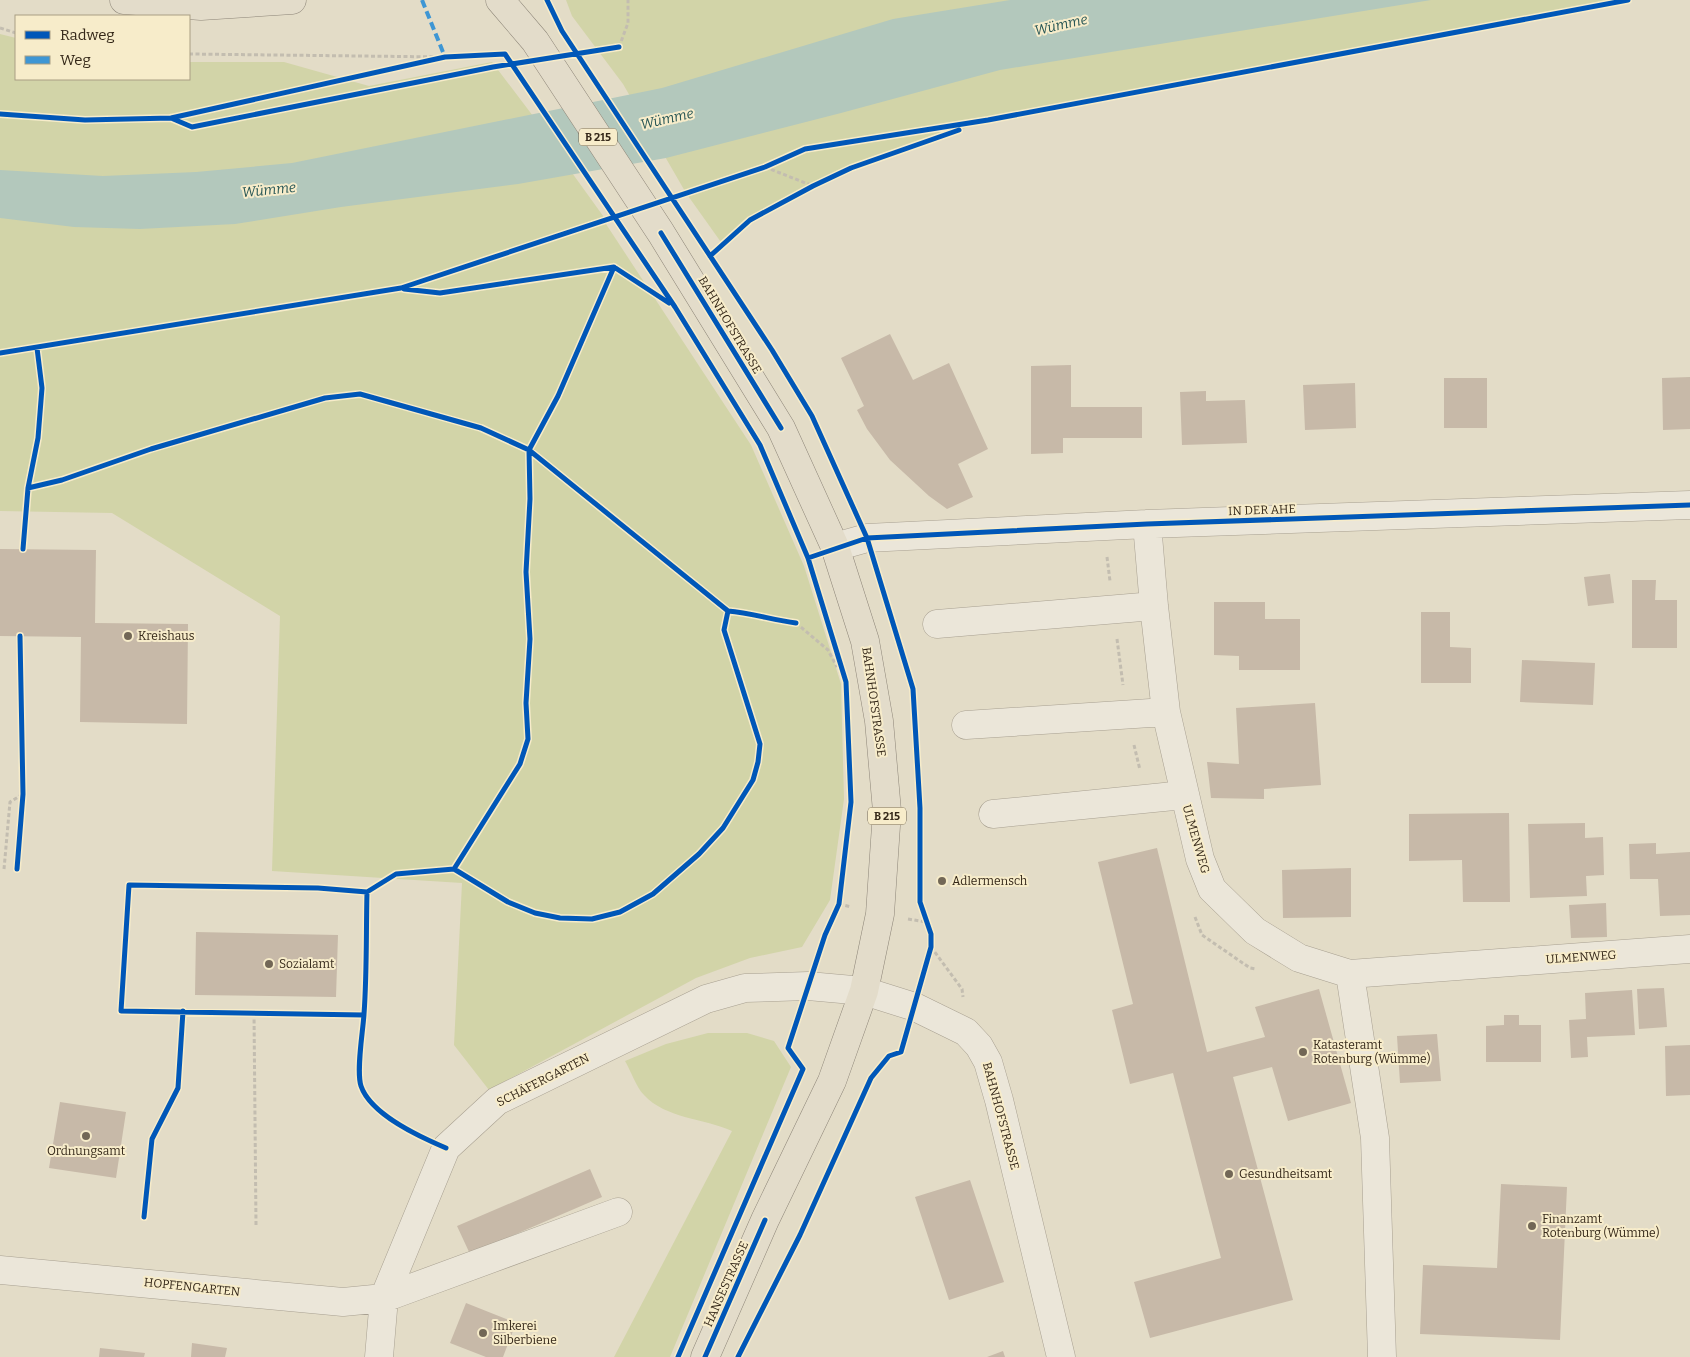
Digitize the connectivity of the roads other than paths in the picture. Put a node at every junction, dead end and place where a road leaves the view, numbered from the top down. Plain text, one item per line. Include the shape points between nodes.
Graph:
1 (124, 0) edge
2 (291, 0) edge
3 (500, 0) edge
4 (519, 0) edge
5 (535, 41) junction
6 (1690, 505) edge
7 (1147, 524) junction
8 (836, 547) junction
9 (1154, 606) junction
10 (937, 624) dead end
11 (1166, 712) junction
12 (966, 724) dead end
13 (1184, 795) junction
14 (993, 814) dead end
15 (1690, 948) edge
16 (1350, 974) junction
17 (864, 991) junction
18 (618, 1212) dead end
19 (0, 1270) edge
20 (384, 1298) junction
21 (379, 1357) edge
22 (705, 1357) edge
23 (1061, 1357) edge
24 (1382, 1357) edge

1 - 2 main road via 201,6
3 - 5 main road, BAHNHOFSTRASSE / B 215
4 - 5 main road, B 215
5 - 8 main road, BAHNHOFSTRASSE / B 215 via 661,233 781,428
6 - 7 street, IN DER AHE
7 - 8 street, IN DER AHE via 867,538
7 - 9 street, ULMENWEG
8 - 17 main road, BAHNHOFSTRASSE / B 215 via 865,640 878,721 887,811 880,914
9 - 10 street
9 - 11 street, ULMENWEG
11 - 12 street
11 - 13 street, ULMENWEG
13 - 14 street
13 - 16 street, ULMENWEG via 1200,859 1212,889 1255,931 1299,958
15 - 16 street, ULMENWEG
16 - 24 street via 1375,1138
17 - 20 street, SCHÄFERGARTEN via 808,986 744,988 706,999 497,1101 446,1148
17 - 22 main road, HANSESTRASSE / B 215 via 832,1081 765,1220
17 - 23 street, BAHNHOFSTRASSE via 915,1007 966,1032 988,1062
18 - 20 street, HOPFENGARTEN
19 - 20 street, HOPFENGARTEN via 343,1302
20 - 21 street, SCHÄFERGARTEN

